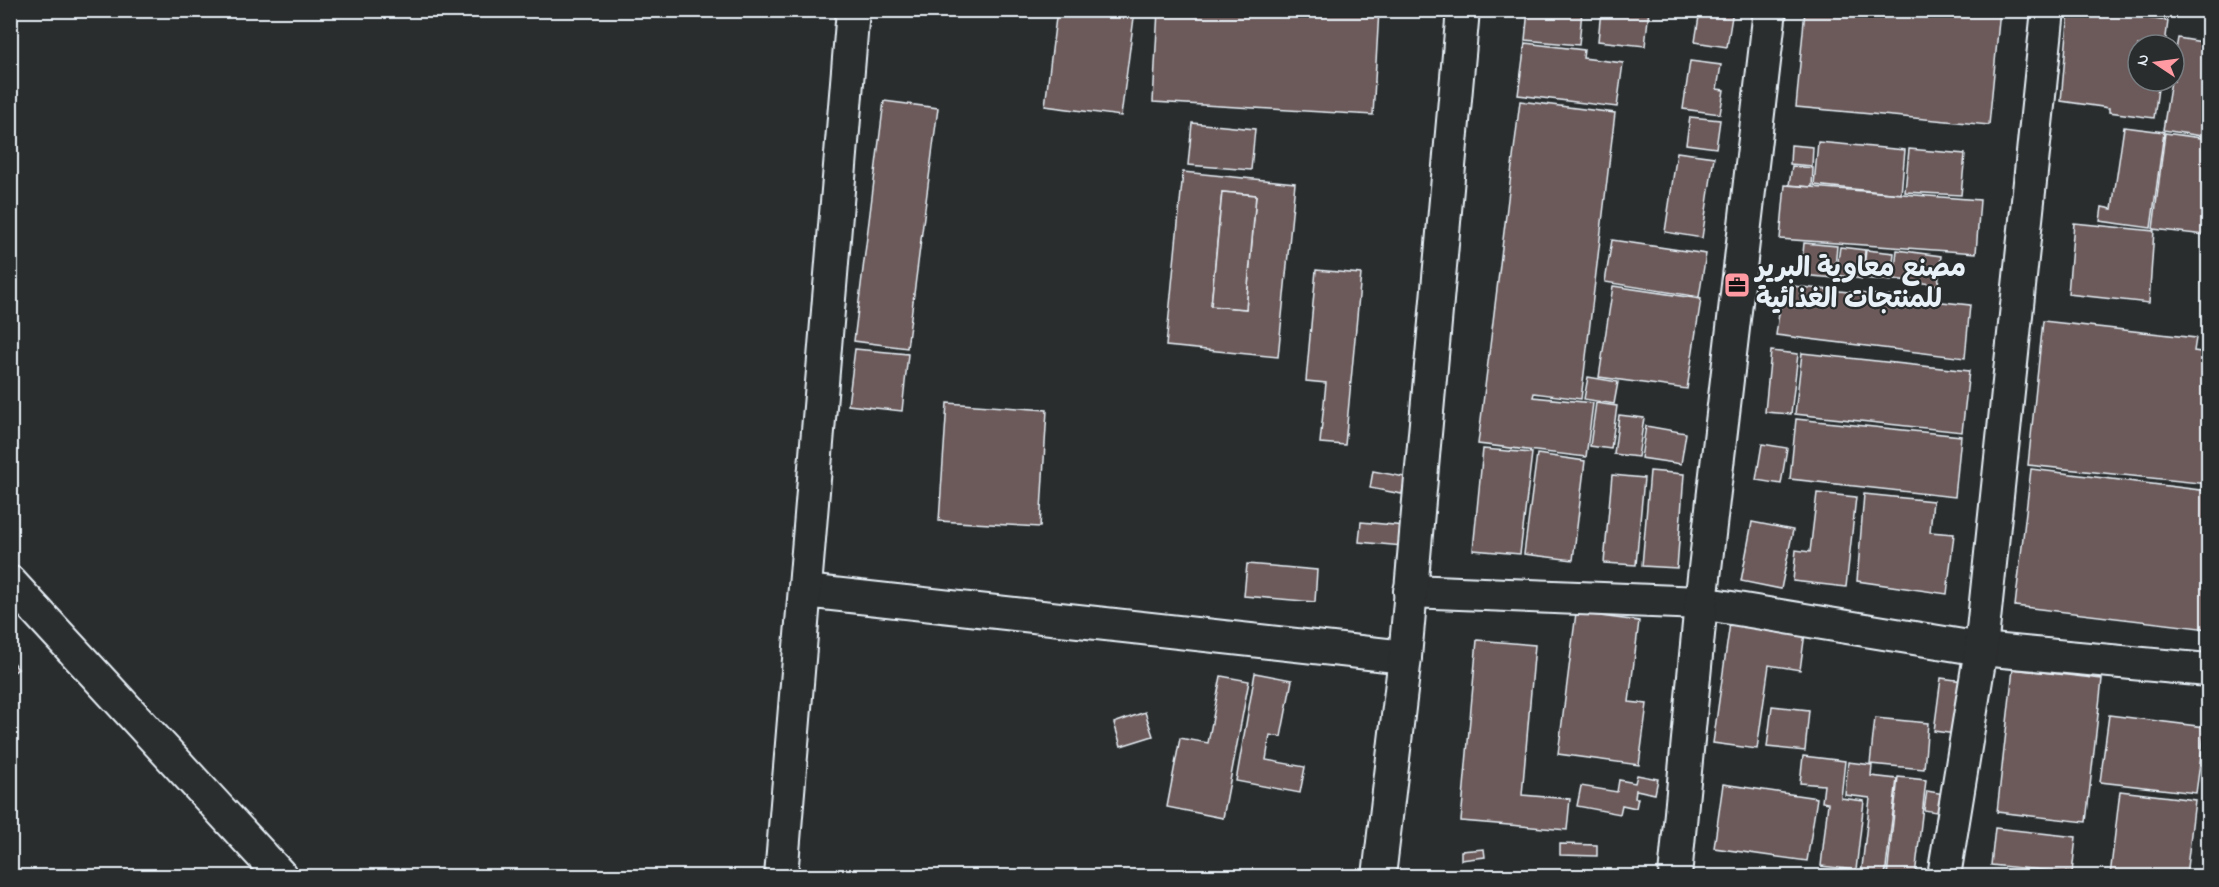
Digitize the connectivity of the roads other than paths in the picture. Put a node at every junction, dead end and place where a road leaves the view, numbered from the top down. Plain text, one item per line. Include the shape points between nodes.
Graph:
1 (853, 10) edge
2 (1463, 10) edge
3 (1770, 10) edge
4 (2048, 10) edge
5 (10, 582) edge
6 (805, 591) junction
7 (1410, 591) junction
8 (1701, 603) junction
9 (1981, 649) junction
10 (1405, 657) junction
11 (2208, 670) edge
12 (281, 876) edge
13 (782, 876) edge
14 (1379, 876) edge
15 (1675, 876) edge
16 (1944, 876) edge

1 - 6 street
2 - 7 street
3 - 8 street
4 - 9 street
5 - 12 street
6 - 10 street
6 - 13 street
7 - 8 street
7 - 10 street
8 - 9 street
8 - 15 street
9 - 11 street
9 - 16 street
10 - 14 street

